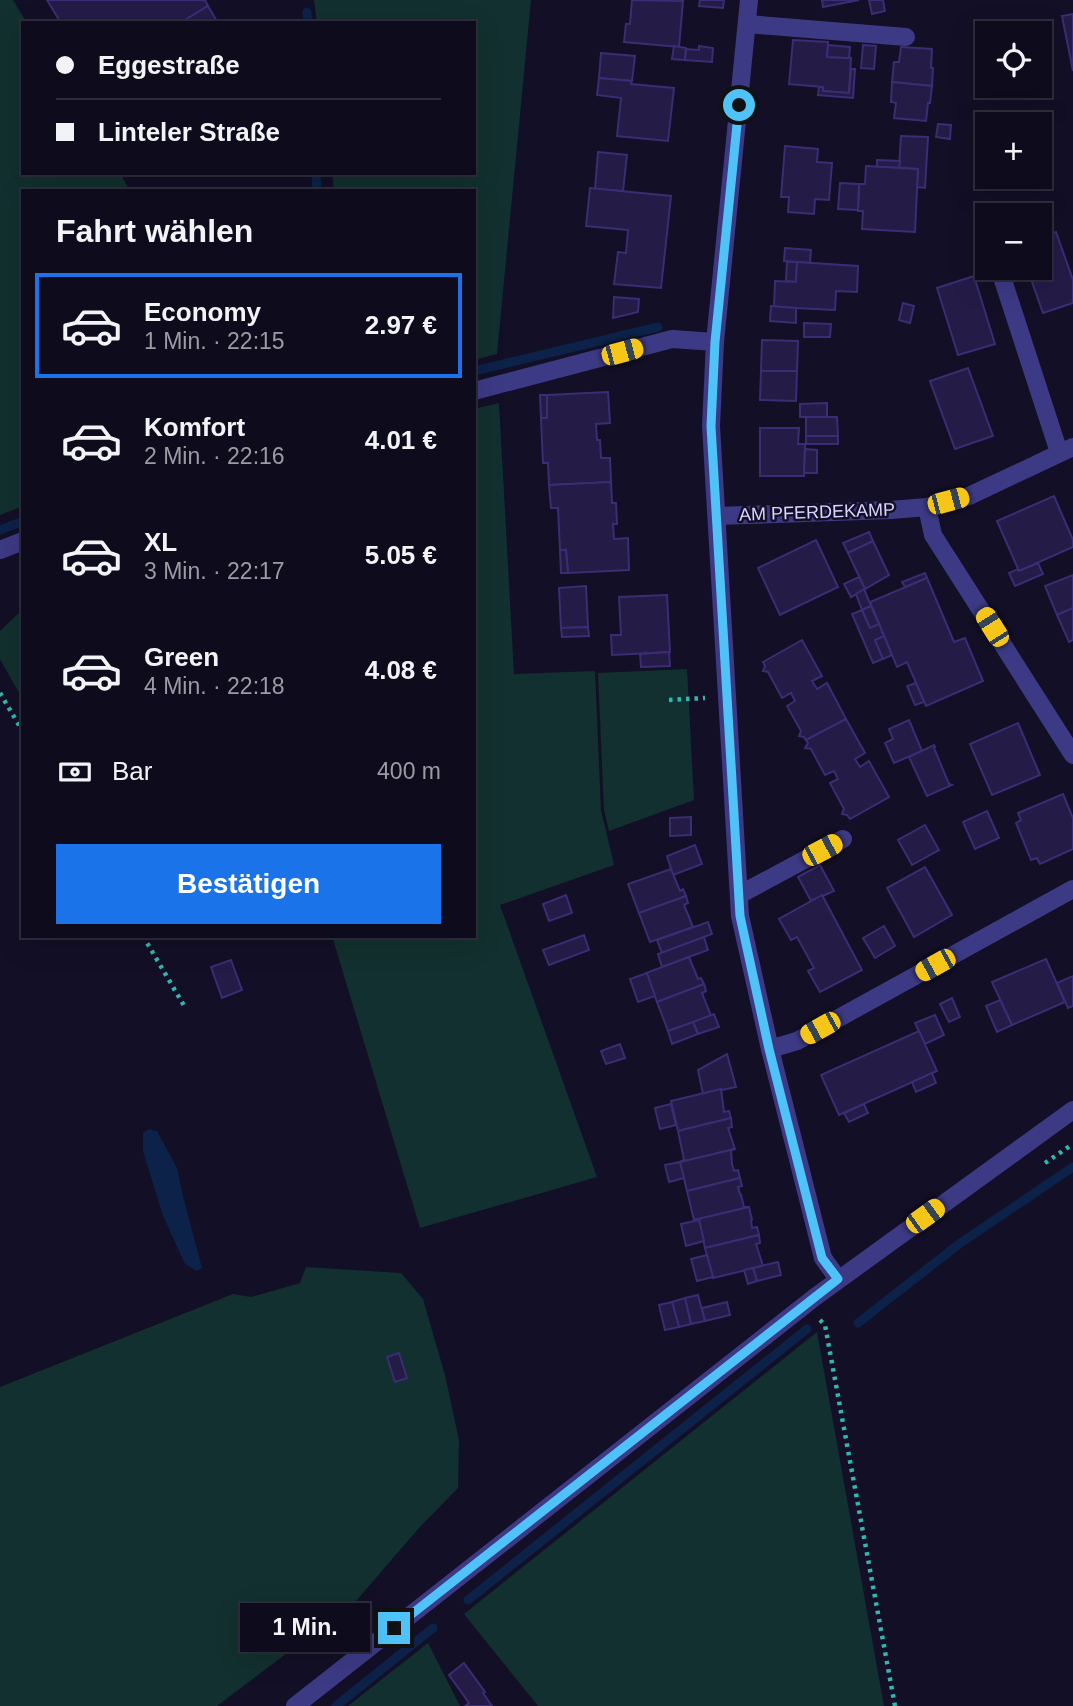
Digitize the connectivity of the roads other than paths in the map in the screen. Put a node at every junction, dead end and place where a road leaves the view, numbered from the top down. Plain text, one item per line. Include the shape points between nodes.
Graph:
1 (749, 0) edge
2 (747, 24) junction
3 (906, 37) dead end
4 (1003, 280) edge
5 (715, 342) junction
6 (476, 390) edge
7 (1067, 450) edge
8 (927, 507) junction
9 (717, 516) junction
10 (21, 542) edge
11 (0, 550) edge
12 (1073, 755) edge
13 (843, 839) dead end
14 (1073, 889) edge
15 (739, 895) junction
16 (769, 1049) junction
17 (1073, 1110) edge
18 (838, 1279) junction
19 (295, 1706) edge

1 - 2 street
2 - 3 street
2 - 5 street
4 - 7 street via 1057,446
5 - 6 street via 672,339
5 - 9 street via 711,426
7 - 8 street, AM PFERDEKAMP via 969,496
8 - 9 street, AM PFERDEKAMP
8 - 12 street via 933,535
9 - 15 street
10 - 11 street
13 - 15 street
14 - 16 street via 797,1041
15 - 16 street
16 - 18 street via 822,1258
17 - 18 street
18 - 19 street

